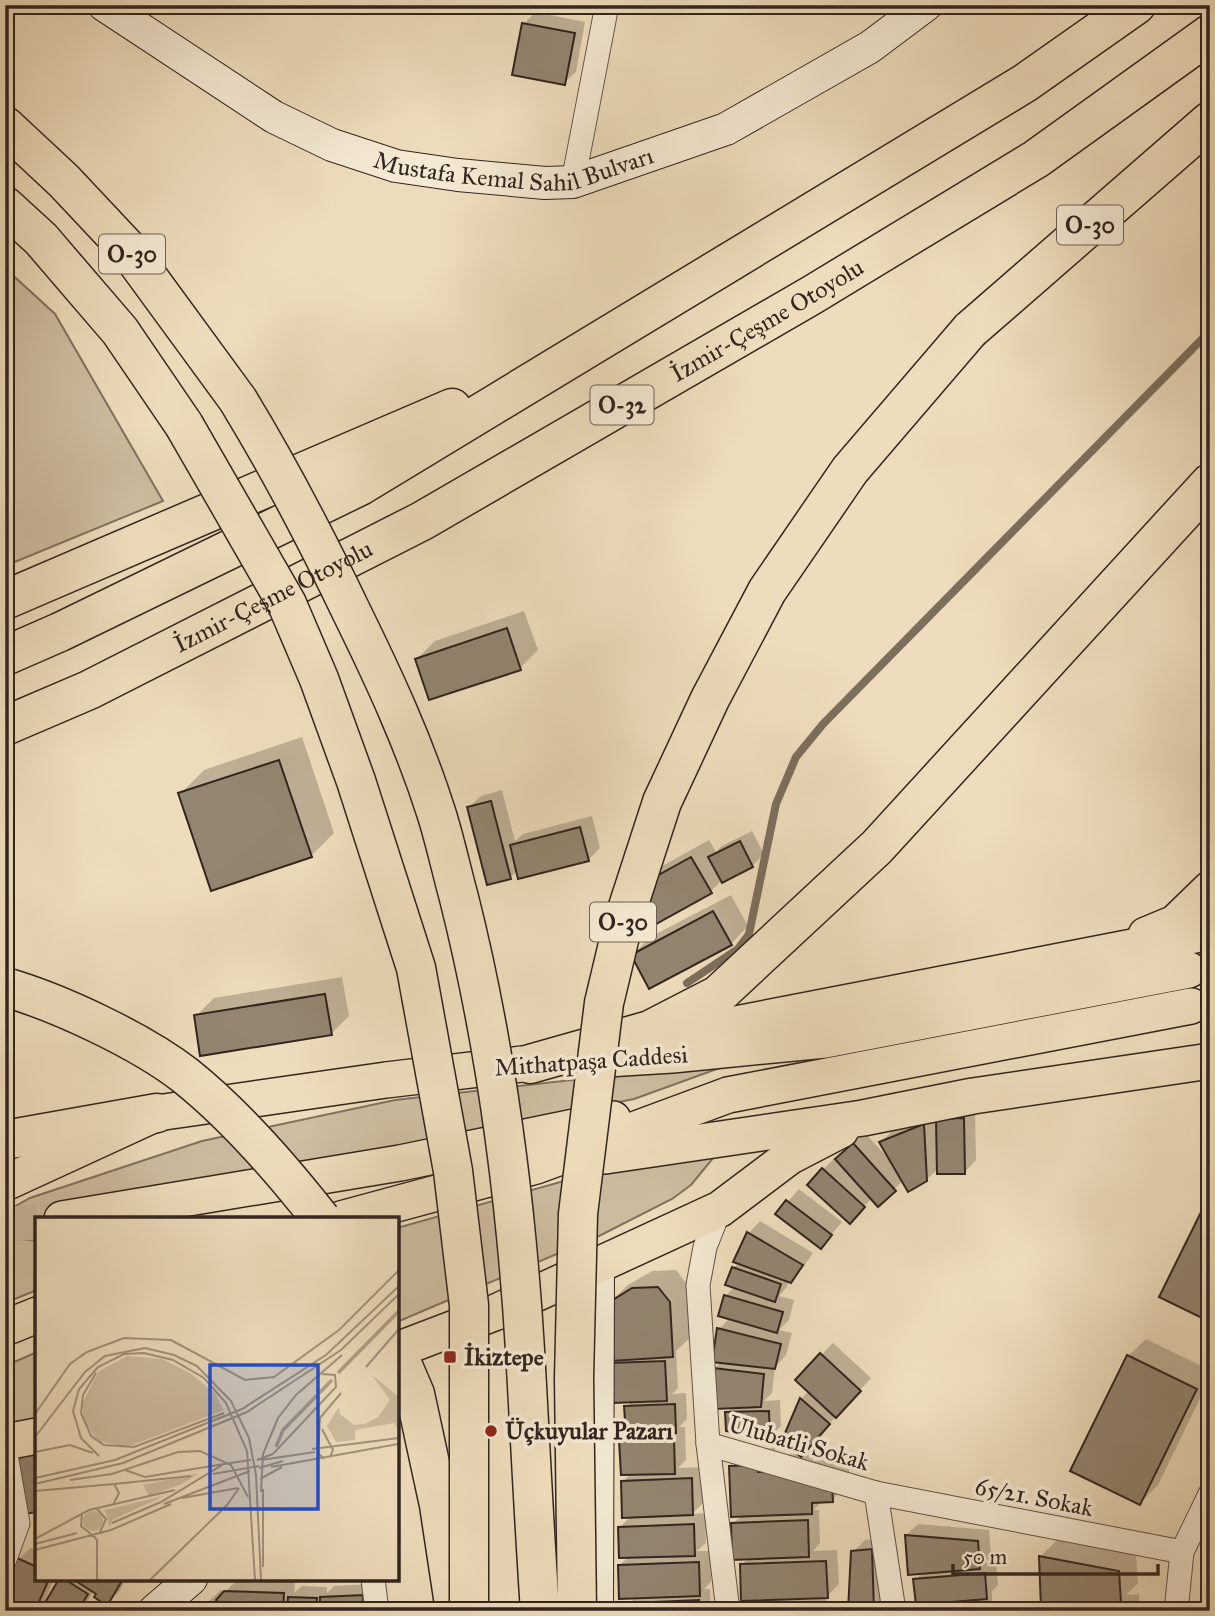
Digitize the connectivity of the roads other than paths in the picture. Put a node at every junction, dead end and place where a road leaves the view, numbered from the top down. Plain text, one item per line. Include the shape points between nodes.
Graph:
1 (104, 5) edge
2 (607, 5) edge
3 (926, 5) edge
4 (1136, 5) edge
5 (1210, 34) edge
6 (1210, 121) edge
7 (5, 126) edge
8 (1210, 142) edge
9 (573, 182) junction
10 (5, 206) edge
11 (970, 330) junction
12 (582, 351) junction
13 (1210, 483) edge
14 (5, 600) edge
15 (5, 656) edge
16 (5, 726) edge
17 (1210, 889) edge
18 (1210, 932) edge
19 (1104, 953) junction
20 (1189, 970) dead end
21 (5, 987) edge
22 (1191, 1006) dead end
23 (1210, 1061) edge
24 (530, 1064) junction
25 (728, 1095) junction
26 (157, 1113) junction
27 (863, 1118) junction
28 (5, 1140) edge
29 (536, 1166) junction
30 (5, 1183) edge
31 (720, 1209) junction
32 (74, 1217) edge
33 (319, 1217) edge
34 (348, 1217) edge
35 (598, 1264) junction
36 (35, 1316) edge
37 (5, 1328) edge
38 (399, 1350) edge
39 (399, 1356) edge
40 (35, 1436) edge
41 (5, 1443) edge
42 (708, 1444) junction
43 (5, 1449) edge
44 (876, 1493) junction
45 (1210, 1494) edge
46 (1182, 1552) junction
47 (5, 1559) edge
48 (189, 1581) edge
49 (373, 1581) edge
50 (154, 1611) edge
51 (377, 1611) edge
52 (456, 1611) edge
53 (469, 1611) edge
54 (540, 1611) edge
55 (577, 1611) edge
56 (597, 1611) edge
57 (728, 1611) edge
58 (894, 1611) edge
59 (1177, 1611) edge

1 - 9 main road, Mustafa Kemal Sahil Bulvarı via 274,117 332,145 396,166 519,182
2 - 9 street
3 - 9 main road, Mustafa Kemal Sahil Bulvarı via 870,47 726,129
4 - 12 highway, O-32 via 1024,83
5 - 16 highway, İzmir-Çeşme Otoyolu / O-32 via 1036,159 422,521 89,690
6 - 11 highway, O-30
7 - 54 highway, O-30, bridge via 126,247 238,400 314,536 415,751 438,816 473,953 499,1102 525,1348
8 - 11 highway
10 - 53 highway, O-30, bridge via 41,239 120,331 184,425 287,604 356,780 416,968 453,1171 469,1305
11 - 55 highway, O-30, bridge via 850,470 767,591 662,802 624,919 604,1003 578,1214 574,1378
12 - 14 highway
12 - 15 highway, O-32 via 360,486
13 - 24 highway via 877,848 718,995 650,1030
17 - 19 main road via 1175,923
18 - 19 main road
19 - 24 main road
20 - 24 main road, Mithatpaşa Caddesi via 825,1040
21 - 33 highway, bridge via 132,1041 186,1076 286,1174
22 - 25 main road
23 - 27 main road via 973,1096
24 - 26 main road, Mithatpaşa Caddesi
25 - 29 main road
25 - 32 main road via 400,1163
26 - 28 highway
26 - 30 main road, Mithatpaşa Caddesi
27 - 29 main road
27 - 31 main road via 789,1157
29 - 34 main road
31 - 35 main road
31 - 42 street via 705,1247 698,1285
35 - 38 main road via 494,1313
35 - 56 main road
36 - 37 main road
39 - 52 highway via 415,1394
40 - 41 main road
42 - 44 street, Ulubatli Sokak
42 - 57 street
43 - 47 street via 18,1523
44 - 46 street, 65/21. Sokak
44 - 58 street
45 - 46 street
46 - 59 street
48 - 50 main road
49 - 51 street

